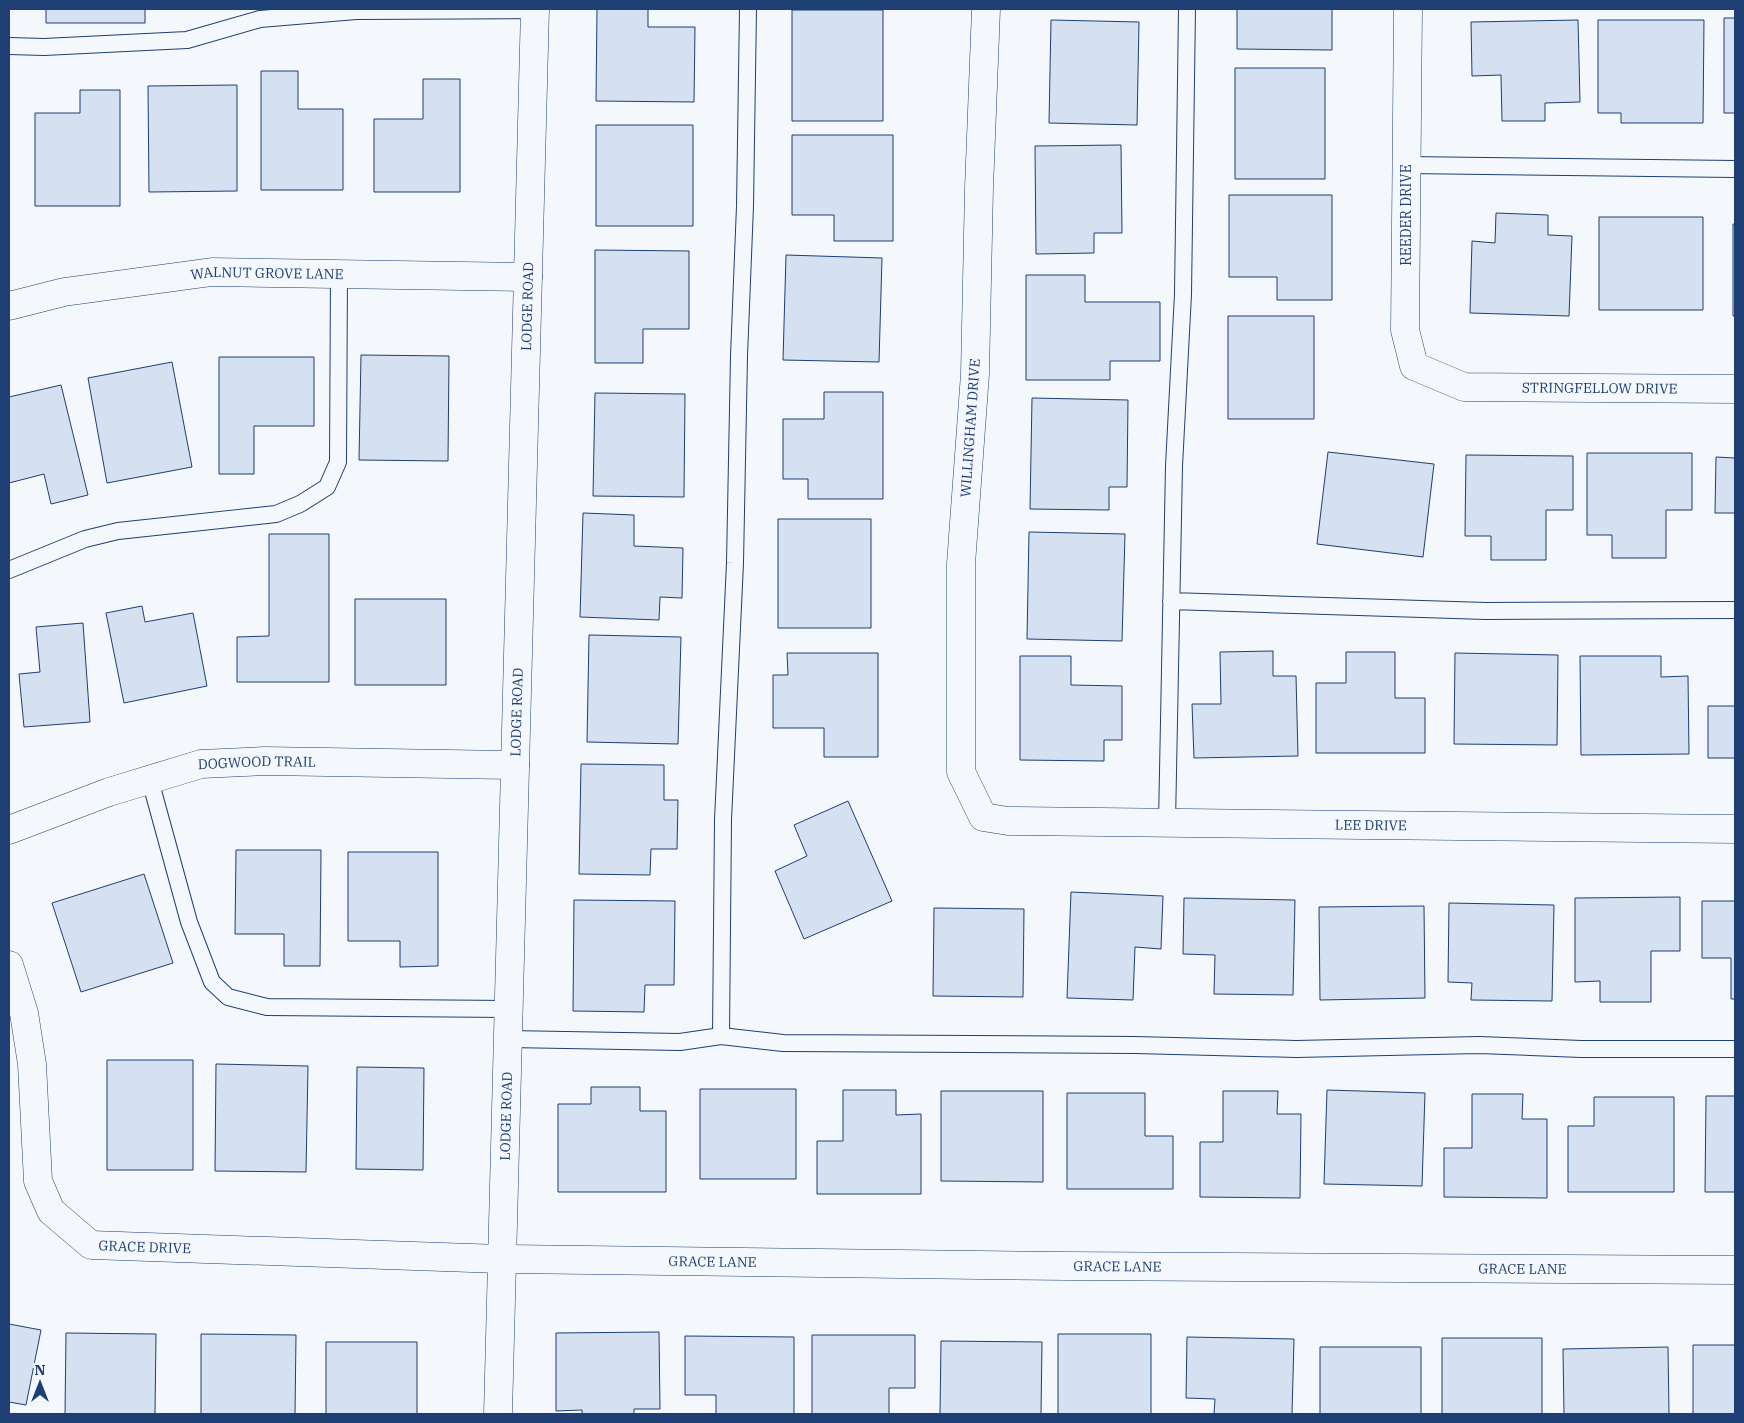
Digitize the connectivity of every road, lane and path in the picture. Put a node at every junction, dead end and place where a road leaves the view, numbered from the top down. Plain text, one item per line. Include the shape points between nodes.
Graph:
1 (535, 9) edge
2 (748, 9) edge
3 (986, 9) edge
4 (1187, 9) edge
5 (1408, 9) edge
6 (9, 46) edge
7 (1406, 165) junction
8 (1735, 169) edge
9 (339, 274) junction
10 (528, 277) junction
11 (9, 306) edge
12 (1464, 387) joint
13 (1735, 389) edge
14 (9, 570) edge
15 (1172, 601) junction
16 (1735, 610) edge
17 (515, 765) junction
18 (150, 780) junction
19 (1008, 821) joint
20 (1166, 823) junction
21 (1735, 829) edge
22 (9, 830) edge
23 (9, 966) edge
24 (508, 1009) junction
25 (722, 1036) junction
26 (507, 1039) junction
27 (1735, 1049) edge
28 (502, 1259) junction
29 (1735, 1270) edge
30 (498, 1414) edge

1 - 6 lane via 356,11 260,19 187,40
1 - 10 street, LODGE ROAD
2 - 25 lane via 735,563 724,820
3 - 19 street, WILLINGHAM DRIVE via 975,374 961,564 961,772 984,817
4 - 15 lane via 1183,294 1174,466
5 - 7 street, REEDER DRIVE
7 - 8 lane
7 - 12 street, REEDER DRIVE via 1405,330 1414,366
9 - 10 street, WALNUT GROVE LANE
9 - 11 street, WALNUT GROVE LANE via 212,272 64,292
9 - 14 lane via 338,462 327,487 276,514 118,531 84,539
10 - 17 street, LODGE ROAD
12 - 13 street, STRINGFELLOW DRIVE
15 - 16 lane via 1486,611
15 - 20 lane
17 - 18 street, DOGWOOD TRAIL via 265,761 202,764
17 - 24 street, LODGE ROAD
18 - 22 street, DOGWOOD TRAIL
18 - 24 lane via 189,922 212,982 228,997 267,1007
19 - 20 street, LEE DRIVE
20 - 21 street, LEE DRIVE
23 - 28 street, GRACE DRIVE via 24,1013 32,1064 38,1182 51,1211 91,1245
24 - 26 street, LODGE ROAD
25 - 26 lane via 680,1042
25 - 27 lane via 783,1043 1135,1044 1296,1049 1479,1045
26 - 28 street, LODGE ROAD
28 - 29 street, GRACE LANE
28 - 30 street, LODGE ROAD

